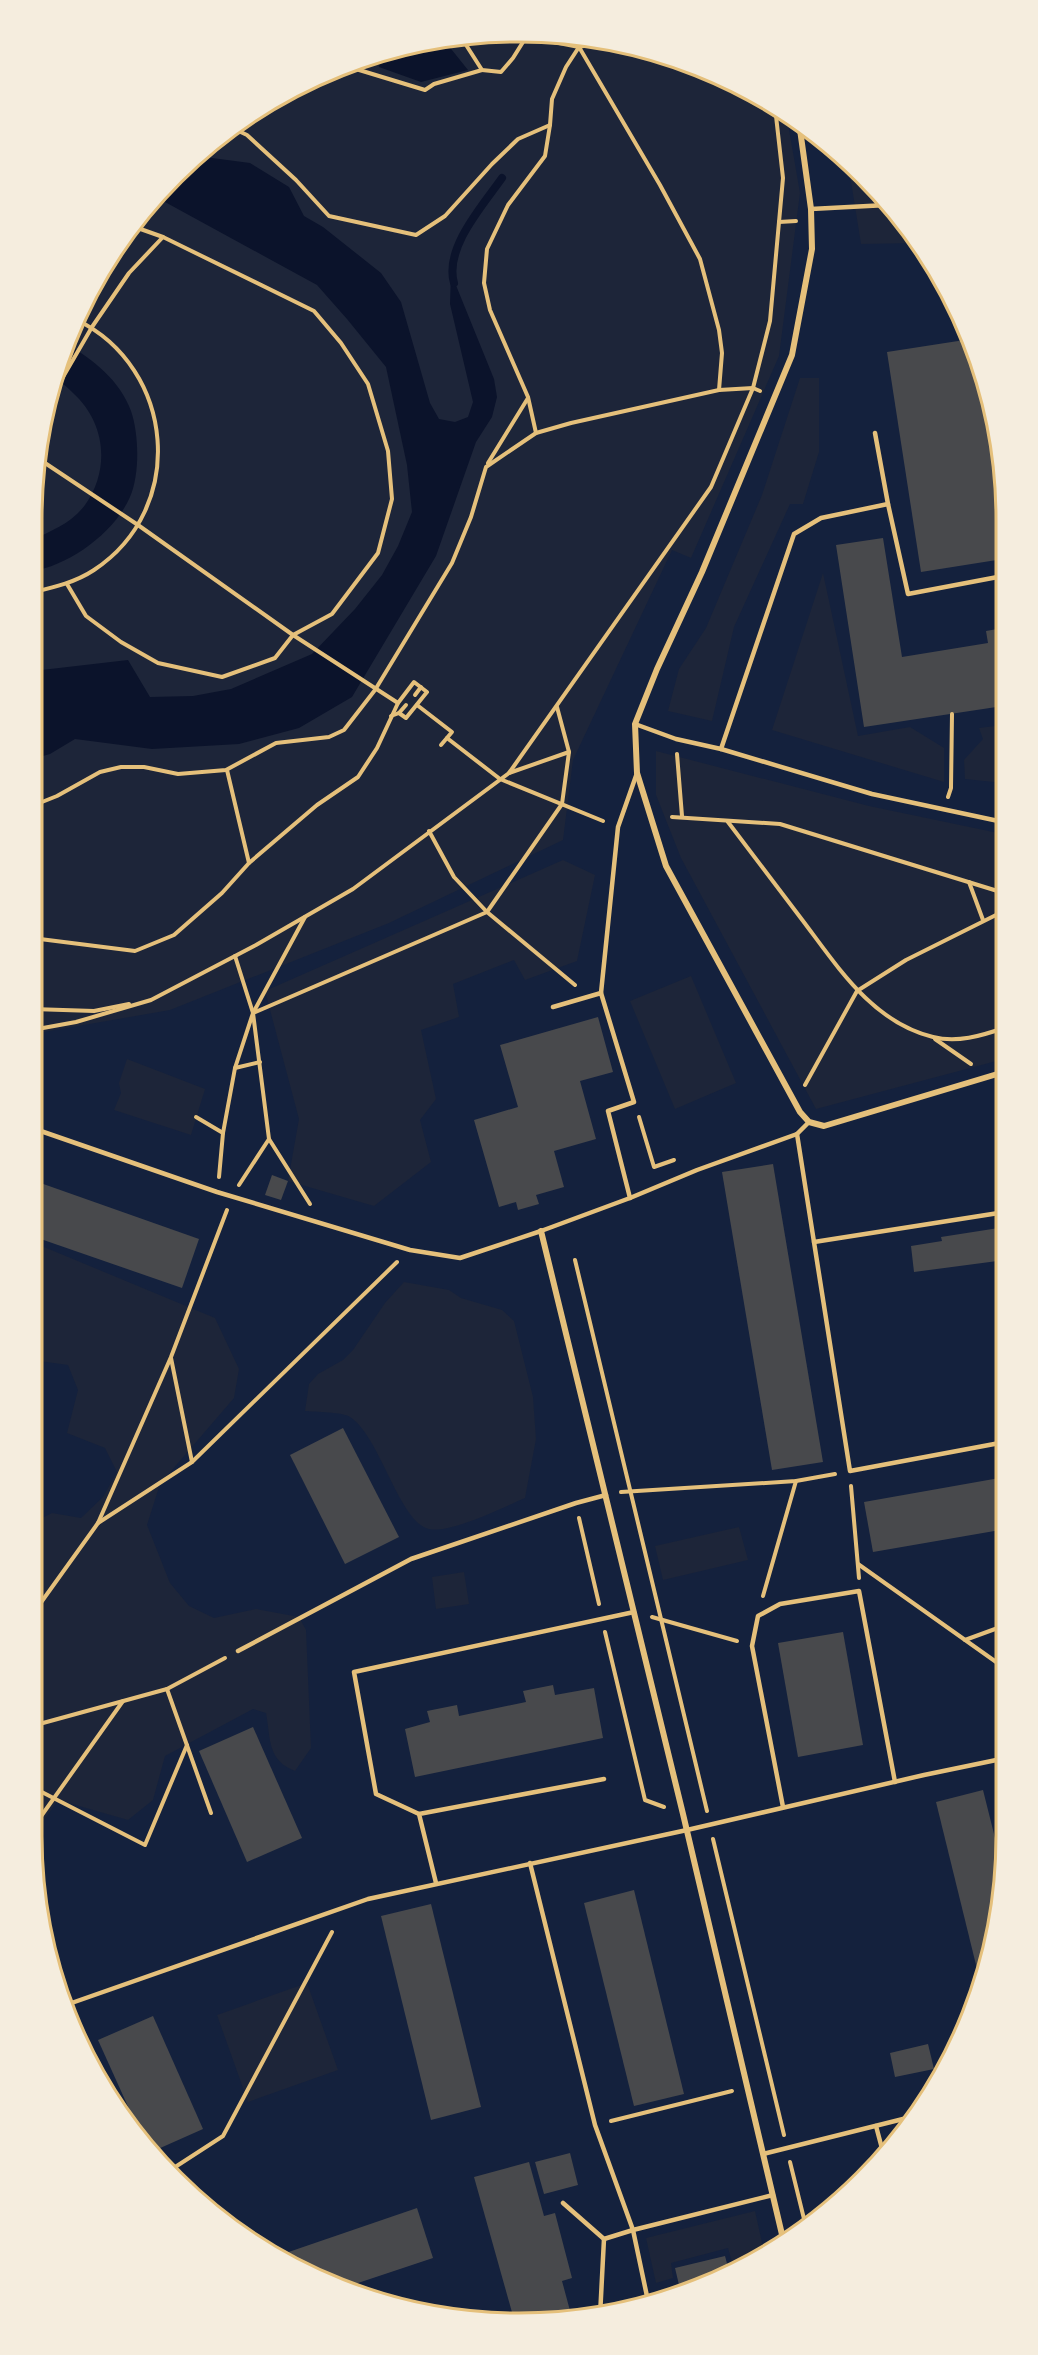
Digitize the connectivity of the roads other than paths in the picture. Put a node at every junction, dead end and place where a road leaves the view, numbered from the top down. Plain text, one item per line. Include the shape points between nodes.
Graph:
1 (801, 135) edge
2 (879, 205) edge
3 (811, 209) junction
4 (875, 433) dead end
5 (888, 504) junction
6 (996, 577) edge
7 (635, 724) junction
8 (720, 749) junction
9 (637, 773) junction
10 (996, 820) edge
11 (600, 993) junction
12 (553, 1007) dead end
13 (996, 1074) edge
14 (809, 1122) junction
15 (42, 1131) edge
16 (797, 1134) junction
17 (630, 1198) junction
18 (996, 1213) edge
19 (541, 1231) junction
20 (814, 1242) junction
21 (996, 1444) edge
22 (606, 1495) junction
23 (634, 1612) junction
24 (238, 1651) road end
25 (996, 1760) edge
26 (604, 1779) dead end
27 (895, 1782) junction
28 (783, 1808) junction
29 (419, 1814) junction
30 (687, 1830) junction
31 (530, 1863) junction
32 (436, 1883) junction
33 (72, 2003) edge
34 (902, 2119) edge
35 (876, 2126) junction
36 (881, 2146) edge
37 (763, 2154) junction
38 (773, 2195) junction
39 (563, 2203) dead end
40 (633, 2230) junction
41 (782, 2234) edge
42 (604, 2239) junction
43 (647, 2296) edge
44 (601, 2306) edge

1 - 3 street
2 - 3 lane
3 - 7 street via 812,249 792,355
4 - 5 lane
5 - 6 lane via 908,594
5 - 8 lane via 822,518 794,534
7 - 8 lane
7 - 9 street
8 - 10 lane via 872,794
9 - 11 lane via 618,827
9 - 14 street via 666,866
11 - 12 lane
11 - 17 lane via 634,1102 608,1111
13 - 14 street via 824,1126
14 - 16 lane
15 - 19 lane via 217,1192 410,1250 460,1258
16 - 17 lane
16 - 20 lane
17 - 19 lane
18 - 20 lane
19 - 22 street
20 - 21 lane via 850,1471
22 - 23 street
22 - 24 lane via 411,1559
23 - 29 lane via 354,1672 376,1794
23 - 30 street
25 - 27 lane
26 - 29 lane
27 - 28 lane
27 - 28 lane via 860,1591 780,1604 758,1616 752,1646
28 - 30 lane
29 - 32 lane
30 - 31 lane
30 - 37 street
31 - 32 lane
31 - 40 lane via 596,2125
32 - 33 lane via 368,1899
34 - 35 lane
35 - 36 lane
35 - 37 lane
37 - 38 street
38 - 40 lane
38 - 41 street
39 - 42 lane
40 - 42 lane
40 - 43 lane
42 - 44 lane

